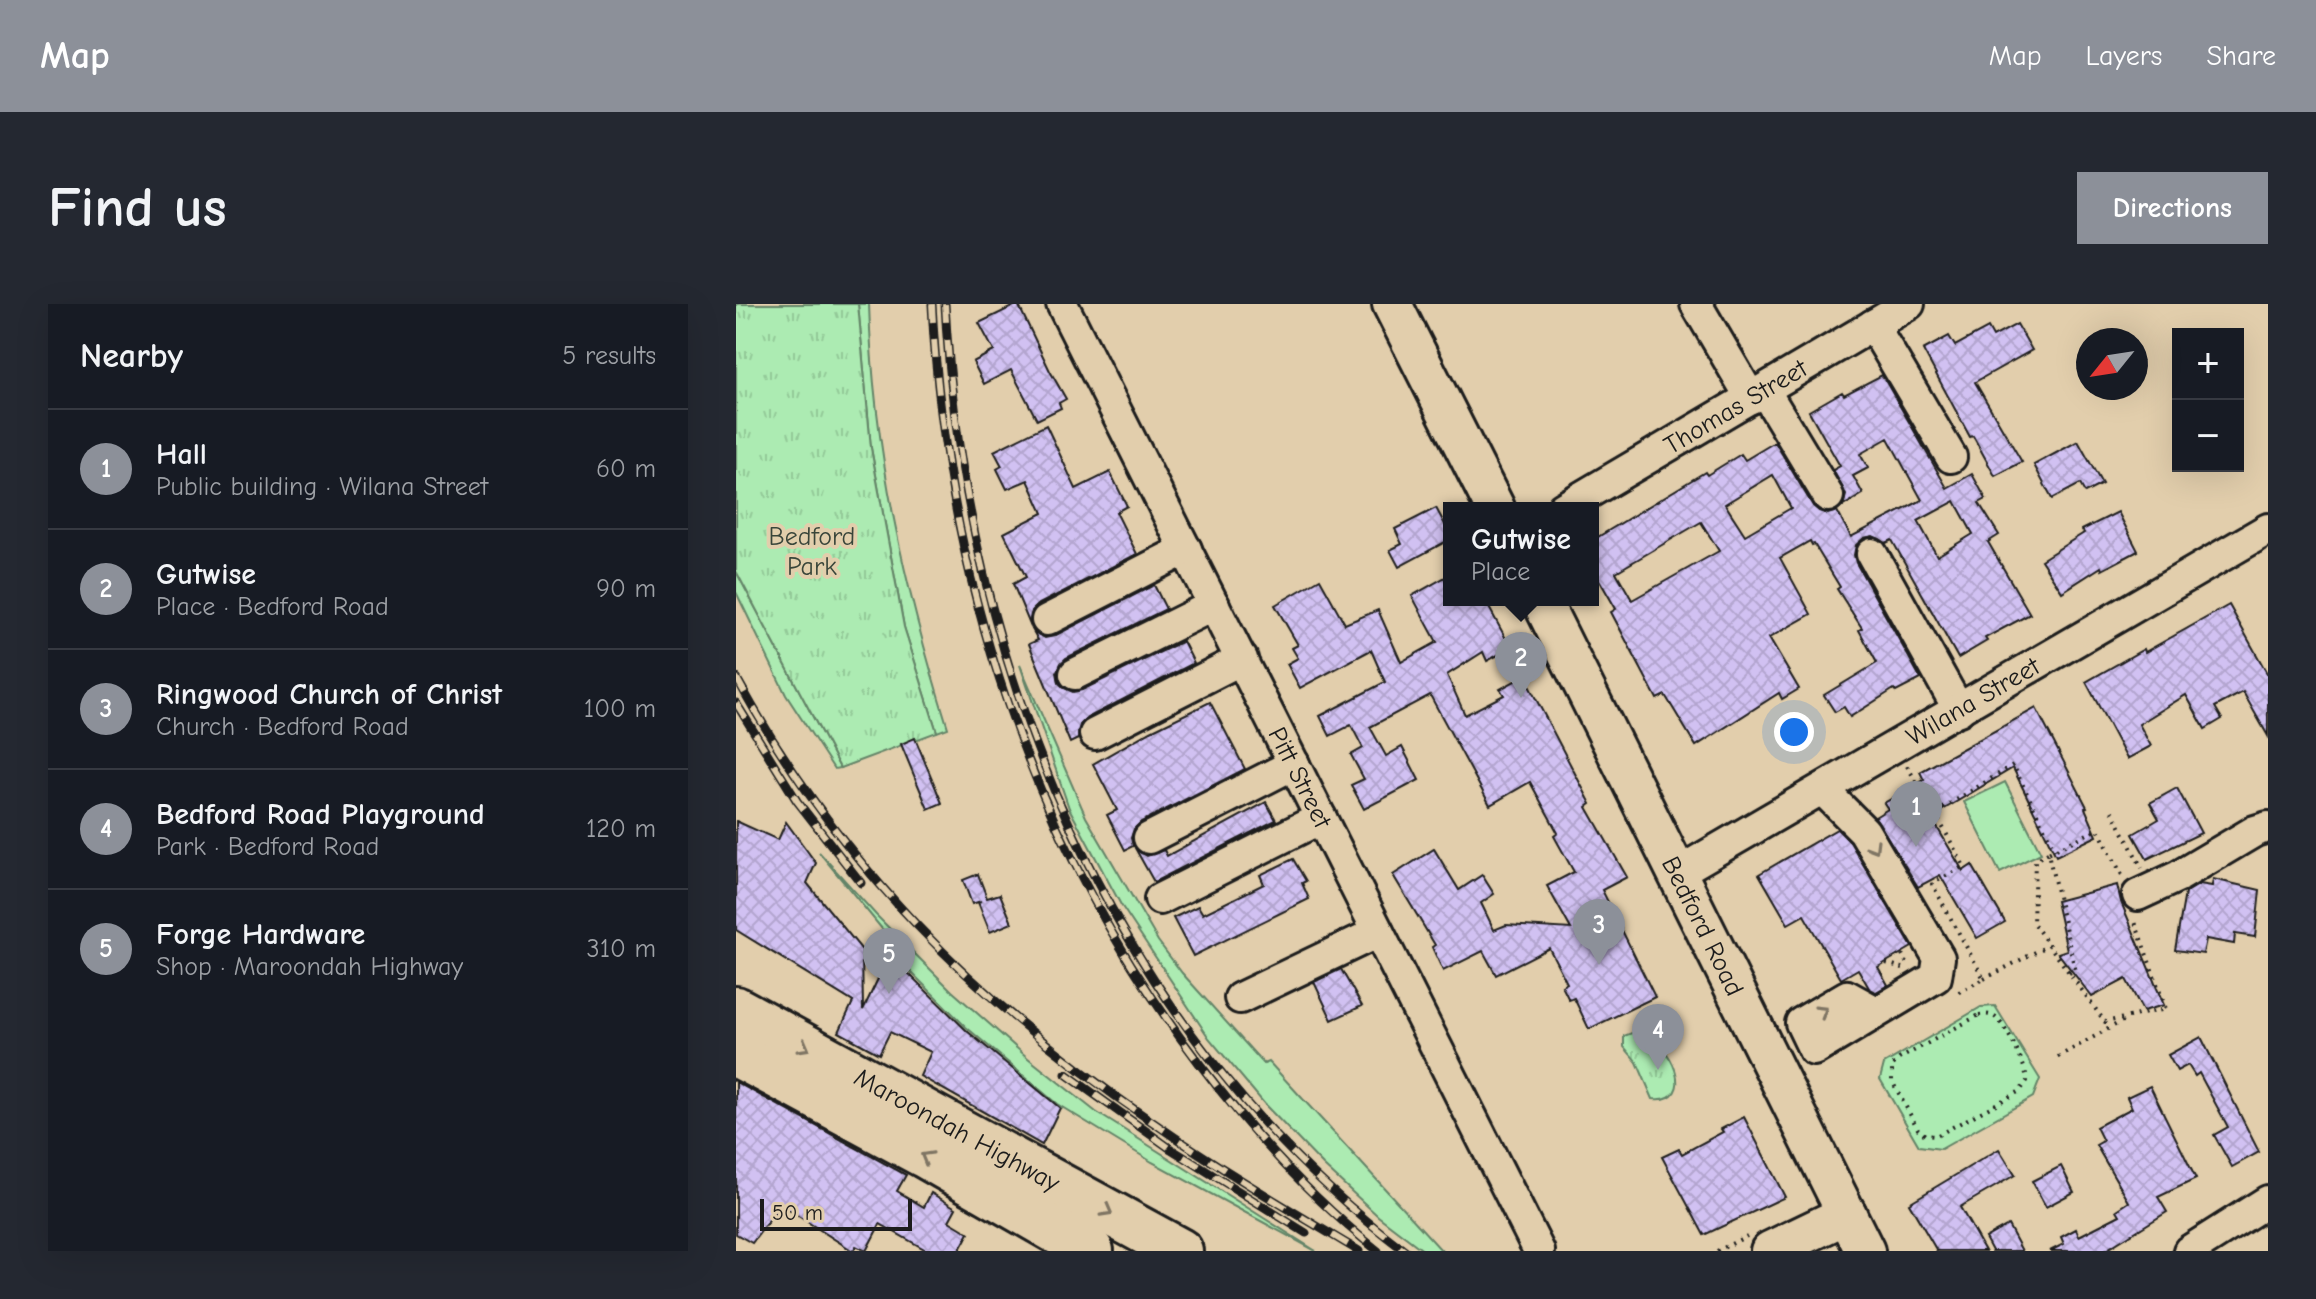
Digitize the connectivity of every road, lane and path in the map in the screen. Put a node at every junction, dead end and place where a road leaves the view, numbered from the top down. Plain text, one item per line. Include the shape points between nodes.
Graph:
1 (1062, 304) edge
2 (1392, 304) edge
3 (1696, 304) edge
4 (1909, 304) edge
5 (1873, 325) junction
6 (1757, 394) junction
7 (1951, 457) dead end
8 (1828, 496) dead end
9 (1492, 502) edge
10 (1573, 502) edge
11 (2268, 529) edge
12 (1186, 549) junction
13 (1872, 554) dead end
14 (1214, 605) junction
15 (1544, 606) edge
16 (1047, 620) dead end
17 (1245, 666) junction
18 (1075, 674) dead end
19 (1959, 710) junction
20 (1098, 740) dead end
21 (1906, 763) dead end
22 (1294, 764) junction
23 (1822, 789) junction
24 (2112, 811) dead end
25 (1935, 813) junction
26 (1326, 827) junction
27 (2264, 837) edge
28 (1149, 838) dead end
29 (2055, 850) junction
30 (2048, 853) junction
31 (1677, 873) junction
32 (2141, 893) junction
33 (1164, 908) dead end
34 (1378, 932) junction
35 (2049, 945) junction
36 (1902, 954) dead end
37 (1886, 963) dead end
38 (2069, 973) junction
39 (1984, 979) junction
40 (1955, 994) dead end
41 (1240, 998) dead end
42 (736, 1009) edge
43 (2130, 1017) junction
44 (736, 1054) edge
45 (2058, 1057) dead end
46 (1777, 1071) junction
47 (1918, 1129) joint
48 (980, 1164) junction
49 (2268, 1201) edge
50 (1847, 1214) junction
51 (1762, 1242) edge
52 (1091, 1251) edge
53 (1180, 1251) edge
54 (1539, 1251) edge
55 (1717, 1251) edge
56 (1865, 1251) edge
57 (2189, 1251) edge

1 - 12 street, Pitt Street
2 - 9 main road
3 - 6 street
4 - 5 street, Thomas Street
5 - 6 street, Thomas Street
5 - 7 street
6 - 8 street
6 - 10 street, Thomas Street
11 - 19 street, Wilana Street
12 - 14 street, Pitt Street
12 - 16 street
13 - 19 street
14 - 17 street, Pitt Street
14 - 18 street
15 - 31 main road, Bedford Road
17 - 20 street
17 - 22 street, Pitt Street
19 - 23 street, Wilana Street
21 - 25 path
22 - 26 street, Pitt Street
22 - 28 street
23 - 31 street, Wilana Street
23 -> 46 street via 1864,831 1939,958 1936,977
24 - 32 path
25 - 29 path via 2013,765
25 - 39 path via 1964,866 1932,884
26 - 33 street
26 - 34 street, Pitt Street
27 - 32 street
29 - 30 path
29 - 32 path via 2098,829
30 - 35 path via 2035,860 2033,923
30 - 38 path via 2075,970
31 - 46 main road, Bedford Road
32 - 43 path via 2127,900 2166,1009
34 - 41 street
34 - 54 street, Pitt Street
35 - 38 path
35 - 39 path
36 - 37 path via 1906,966
38 - 43 path via 2105,1022
39 - 40 path
42 -> 48 highway, Maroondah Highway
43 - 45 path
48 -> 44 highway, Maroondah Highway
46 - 50 main road, Bedford Road
47 - 47 path via 1892,1081 1892,1066 1979,1015 1995,1017 2025,1068 2024,1087 1936,1136
48 - 52 highway, Maroondah Highway
48 -> 53 highway, Maroondah Highway
49 - 57 street
50 - 51 main road
50 - 56 main road, Bedford Road
51 - 55 path

